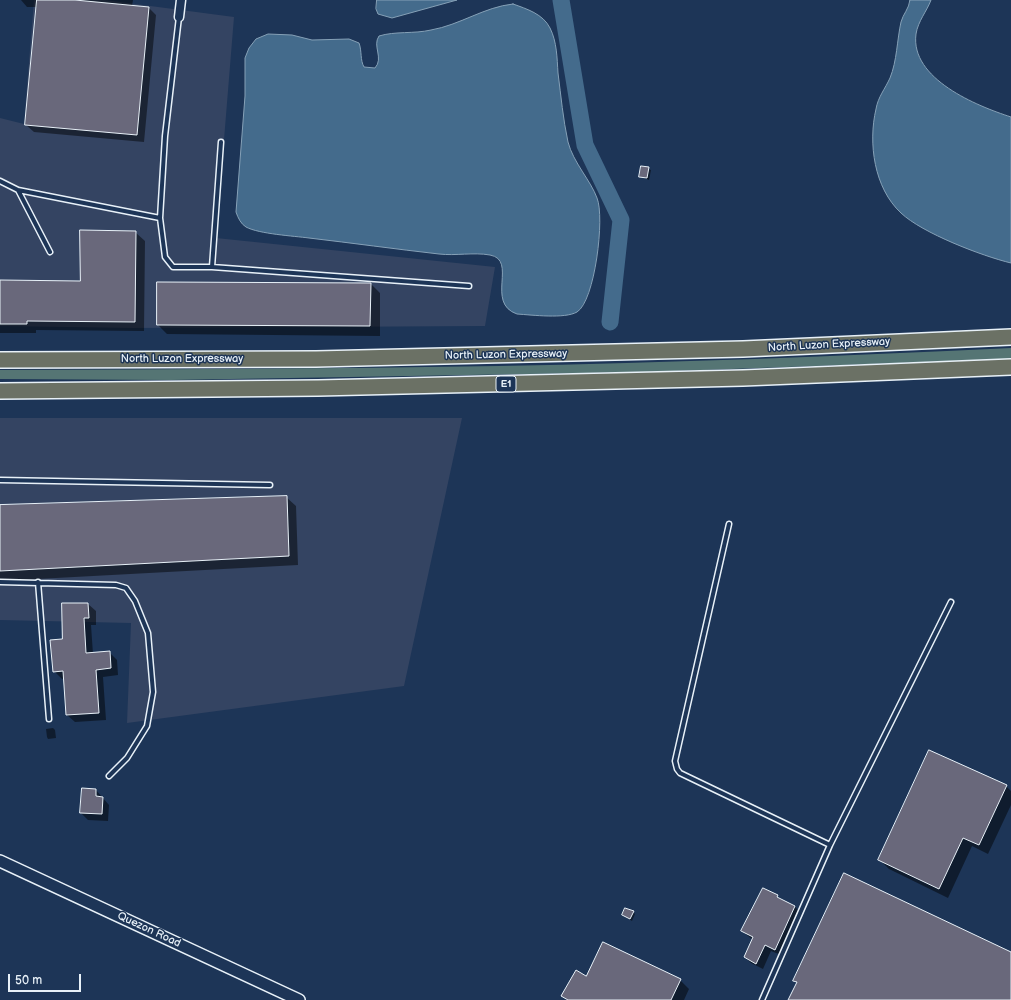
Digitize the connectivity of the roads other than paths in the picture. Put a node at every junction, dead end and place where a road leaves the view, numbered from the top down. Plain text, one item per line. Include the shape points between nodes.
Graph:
1 (181, 0) edge
2 (179, 17) joint
3 (221, 142) dead end
4 (0, 181) edge
5 (18, 190) junction
6 (160, 218) junction
7 (50, 252) dead end
8 (212, 266) junction
9 (469, 286) dead end
10 (1011, 337) edge
11 (1, 360) edge
12 (1011, 367) edge
13 (0, 391) edge
14 (0, 480) edge
15 (270, 485) dead end
16 (729, 524) dead end
17 (0, 582) edge
18 (38, 582) junction
19 (950, 602) dead end
20 (49, 719) dead end
21 (110, 776) dead end
22 (830, 845) junction
23 (0, 861) edge
24 (299, 1000) edge
25 (762, 1000) edge

1 - 2 street
2 - 6 lane via 165,136
3 - 8 lane
4 - 5 lane
5 - 6 lane
5 - 7 lane
6 - 8 lane via 165,257 173,267
8 - 9 lane
10 - 11 highway, North Luzon Expressway via 735,350 324,359
12 - 13 highway, E1 via 728,379 318,388
14 - 15 lane
16 - 22 lane via 675,761 677,769 680,773
17 - 18 lane
18 - 20 lane
18 - 21 lane via 116,585 126,588 135,601 148,633 153,692 147,726 127,758
19 - 22 lane
22 - 25 lane
23 - 24 main road, Quezon Road

